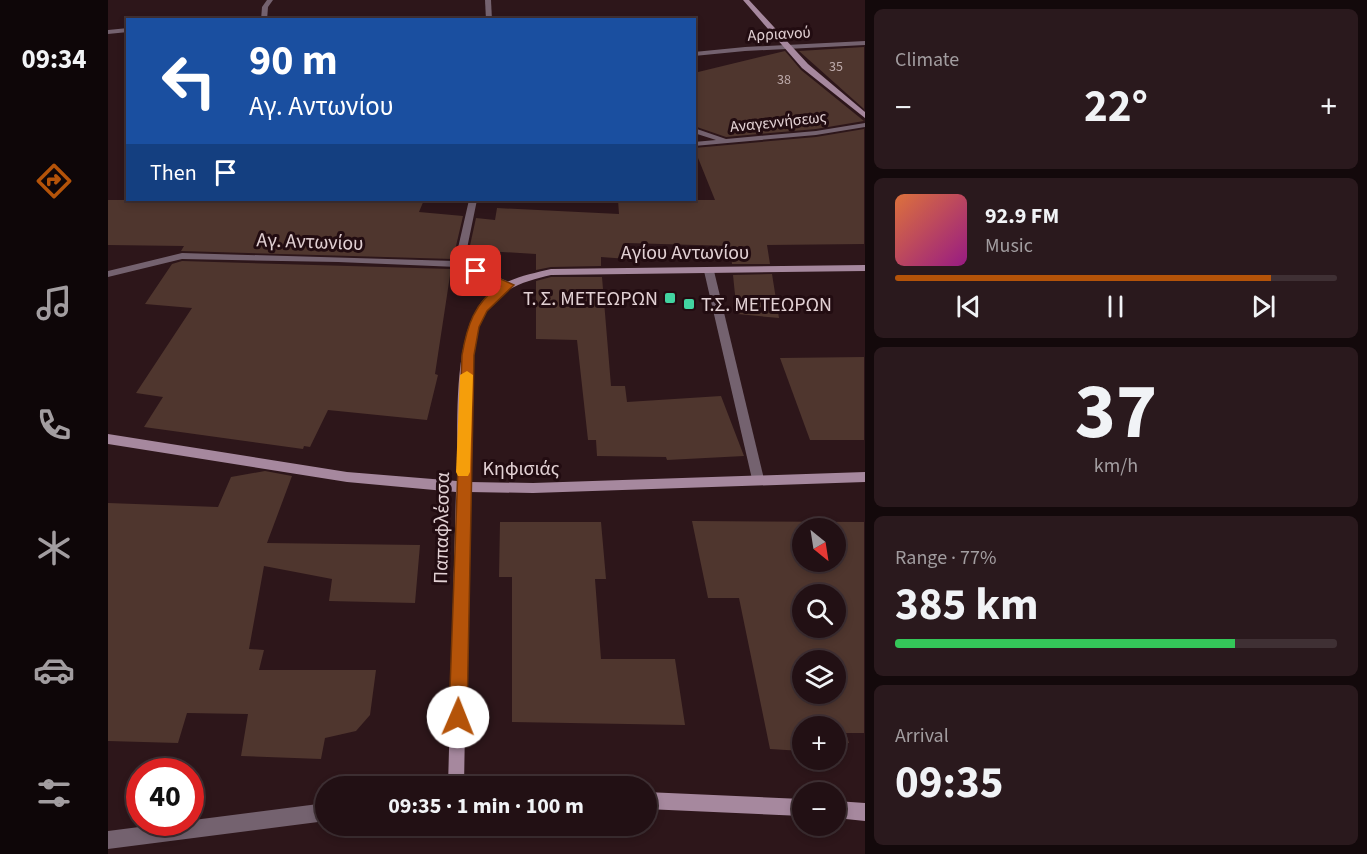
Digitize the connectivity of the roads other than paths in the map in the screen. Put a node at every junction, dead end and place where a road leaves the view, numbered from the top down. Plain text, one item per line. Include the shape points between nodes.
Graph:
1 (270, 0) edge
2 (488, 0) edge
3 (746, 0) edge
4 (264, 18) edge
5 (489, 18) edge
6 (126, 30) edge
7 (108, 32) edge
8 (864, 43) edge
9 (786, 46) junction
10 (696, 54) edge
11 (864, 116) edge
12 (864, 125) edge
13 (696, 131) edge
14 (728, 141) junction
15 (696, 144) edge
16 (473, 201) edge
17 (459, 264) junction
18 (864, 268) edge
19 (709, 270) junction
20 (108, 274) edge
21 (508, 285) junction
22 (108, 439) edge
23 (864, 477) edge
24 (758, 479) junction
25 (463, 487) junction
26 (456, 776) edge
27 (657, 801) edge
28 (792, 807) edge
29 (846, 811) edge
30 (864, 812) edge
31 (315, 813) edge
32 (108, 840) edge

1 - 4 street
2 - 5 street
3 - 9 street
6 - 7 street
8 - 9 street, Αρριανού
9 - 10 street, Αρριανού
9 - 11 street
12 - 14 street, Αναγεννήσεως
13 - 14 street
14 - 15 street, Αναγεννήσεως
16 - 17 street
17 - 20 street, Αγ. Αντωνίου via 182,256
17 - 21 street, Αγ. Αντωνίου
18 - 19 street, Αγίου Αντωνίου
19 - 21 street, Αγίου Αντωνίου via 551,272
19 - 24 street
21 - 25 street, Παπαφλέσσα via 488,301 473,327 467,366
22 - 25 street, Κηφισιάς via 347,477
23 - 24 street, Κηφισιάς
24 - 25 street, Κηφισιάς via 553,488
25 - 26 street, Παπαφλέσσα
27 - 28 street
29 - 30 street
31 - 32 street

